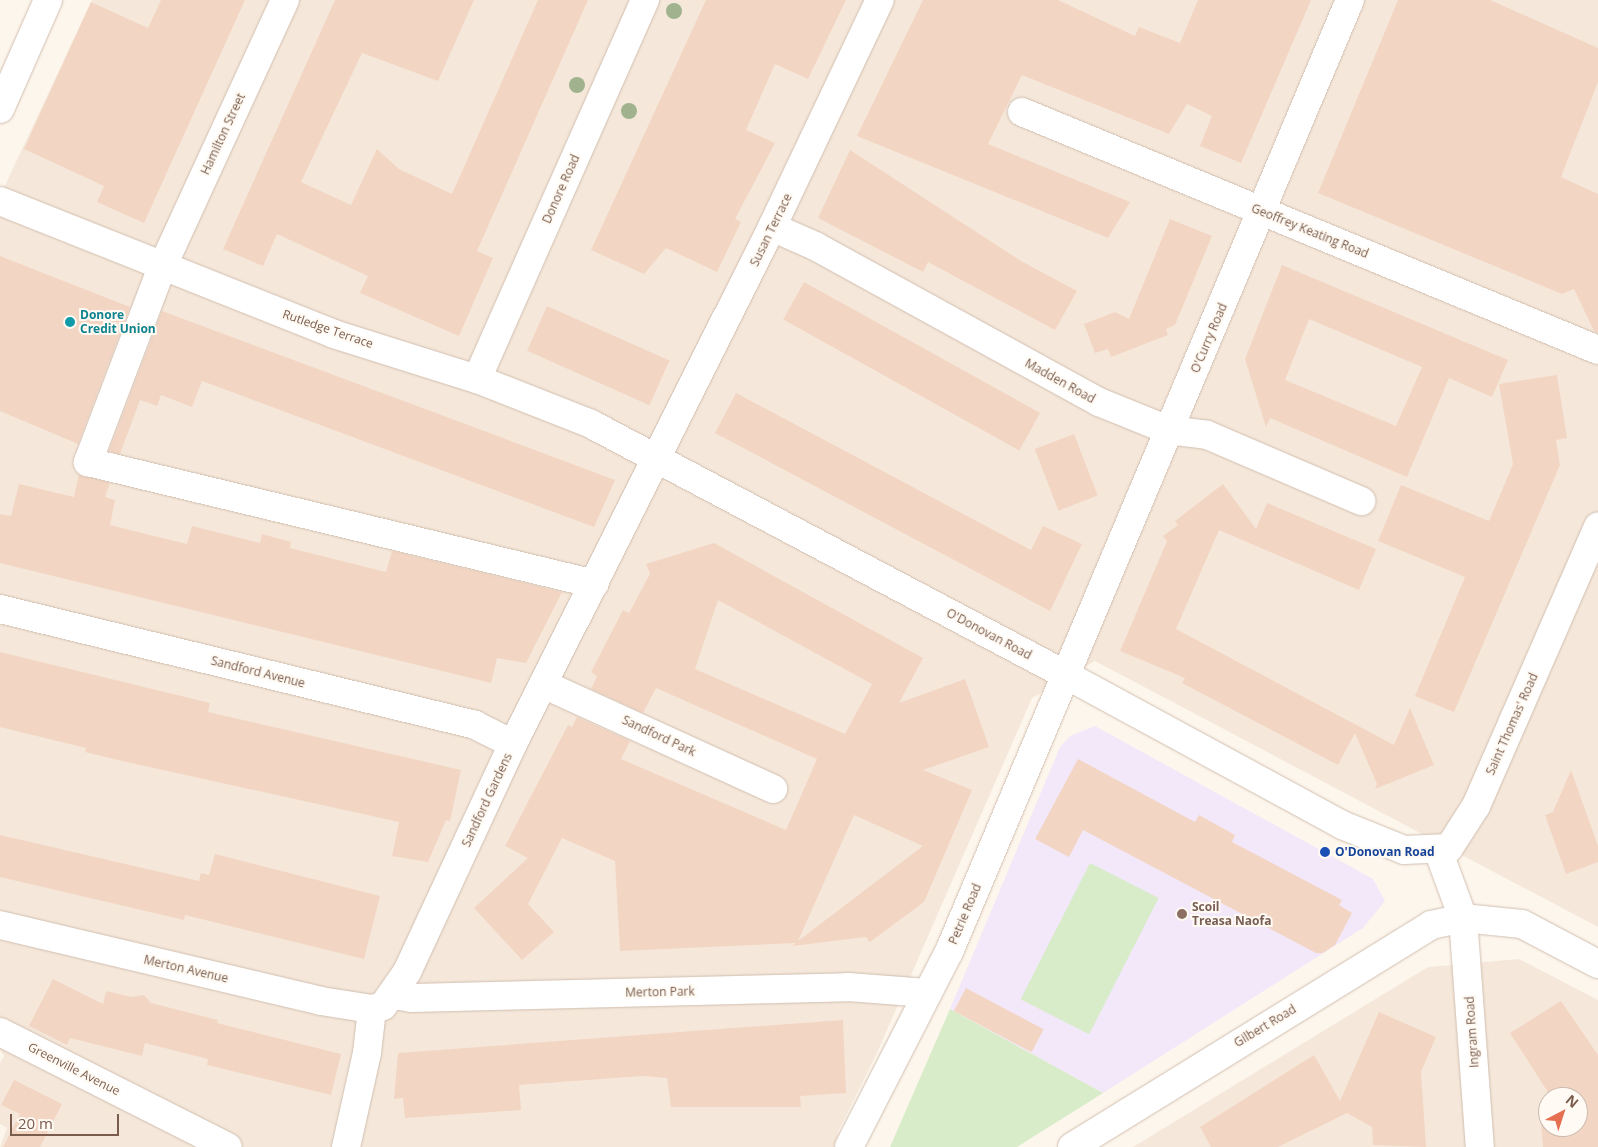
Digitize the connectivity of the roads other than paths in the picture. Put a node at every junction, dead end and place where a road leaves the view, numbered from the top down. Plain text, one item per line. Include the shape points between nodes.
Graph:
1 (48, 0) edge
2 (285, 0) edge
3 (646, 0) edge
4 (880, 0) edge
5 (1350, 0) edge
6 (0, 109) edge
7 (1022, 112) dead end
8 (0, 200) edge
9 (1263, 212) junction
10 (772, 227) junction
11 (162, 267) junction
12 (1598, 350) edge
13 (477, 379) junction
14 (1168, 430) junction
15 (656, 457) junction
16 (1361, 501) dead end
17 (1598, 526) edge
18 (595, 584) junction
19 (0, 610) edge
20 (1066, 675) junction
21 (543, 684) junction
22 (513, 744) junction
23 (773, 789) dead end
24 (1438, 850) junction
25 (1463, 918) junction
26 (0, 925) edge
27 (1598, 964) edge
28 (928, 993) junction
29 (383, 1002) junction
30 (0, 1032) edge
31 (227, 1147) edge
32 (346, 1147) edge
33 (849, 1147) edge
34 (1072, 1147) edge
35 (1480, 1147) edge

1 - 6 street
2 - 11 street, Hamilton Street
3 - 13 street, Donore Road
4 - 10 street, Susan Terrace
5 - 9 street, O'Curry Road
7 - 9 street, Geoffrey Keating Road
8 - 11 street, Rutledge Terrace
9 - 12 street, Geoffrey Keating Road
9 - 14 street, O'Curry Road
10 - 14 street, Madden Road via 815,246 1099,402
10 - 15 street, Susan Terrace
11 - 13 street, Rutledge Terrace via 334,334
11 - 18 street, Hamilton Street via 88,462
13 - 15 street, Rutledge Terrace via 592,424
14 - 16 street, Madden Road via 1207,435
14 - 20 street, O'Curry Road
15 - 18 street, Sandford Gardens
15 - 20 street, O'Donovan Road
17 - 24 street, Saint Thomas' Road via 1476,806 1449,848
18 - 21 street, Sandford Gardens
19 - 22 street, Sandford Avenue via 474,725
20 - 24 street, O'Donovan Road via 1374,840 1404,850
20 - 28 street, Petrie Road via 949,952
21 - 22 street, Sandford Gardens
21 - 23 street, Sandford Park
22 - 29 street, Sandford Gardens
24 - 25 street, Ingram Road
25 - 27 street via 1522,924
25 - 34 street, Gilbert Road via 1431,925
25 - 35 street, Ingram Road
26 - 29 street, Merton Avenue via 321,1001
28 - 29 street, Merton Park via 848,987 412,998
28 - 33 street, Petrie Road
29 - 32 street, Sandford Gardens via 367,1053
30 - 31 street, Greenville Avenue

